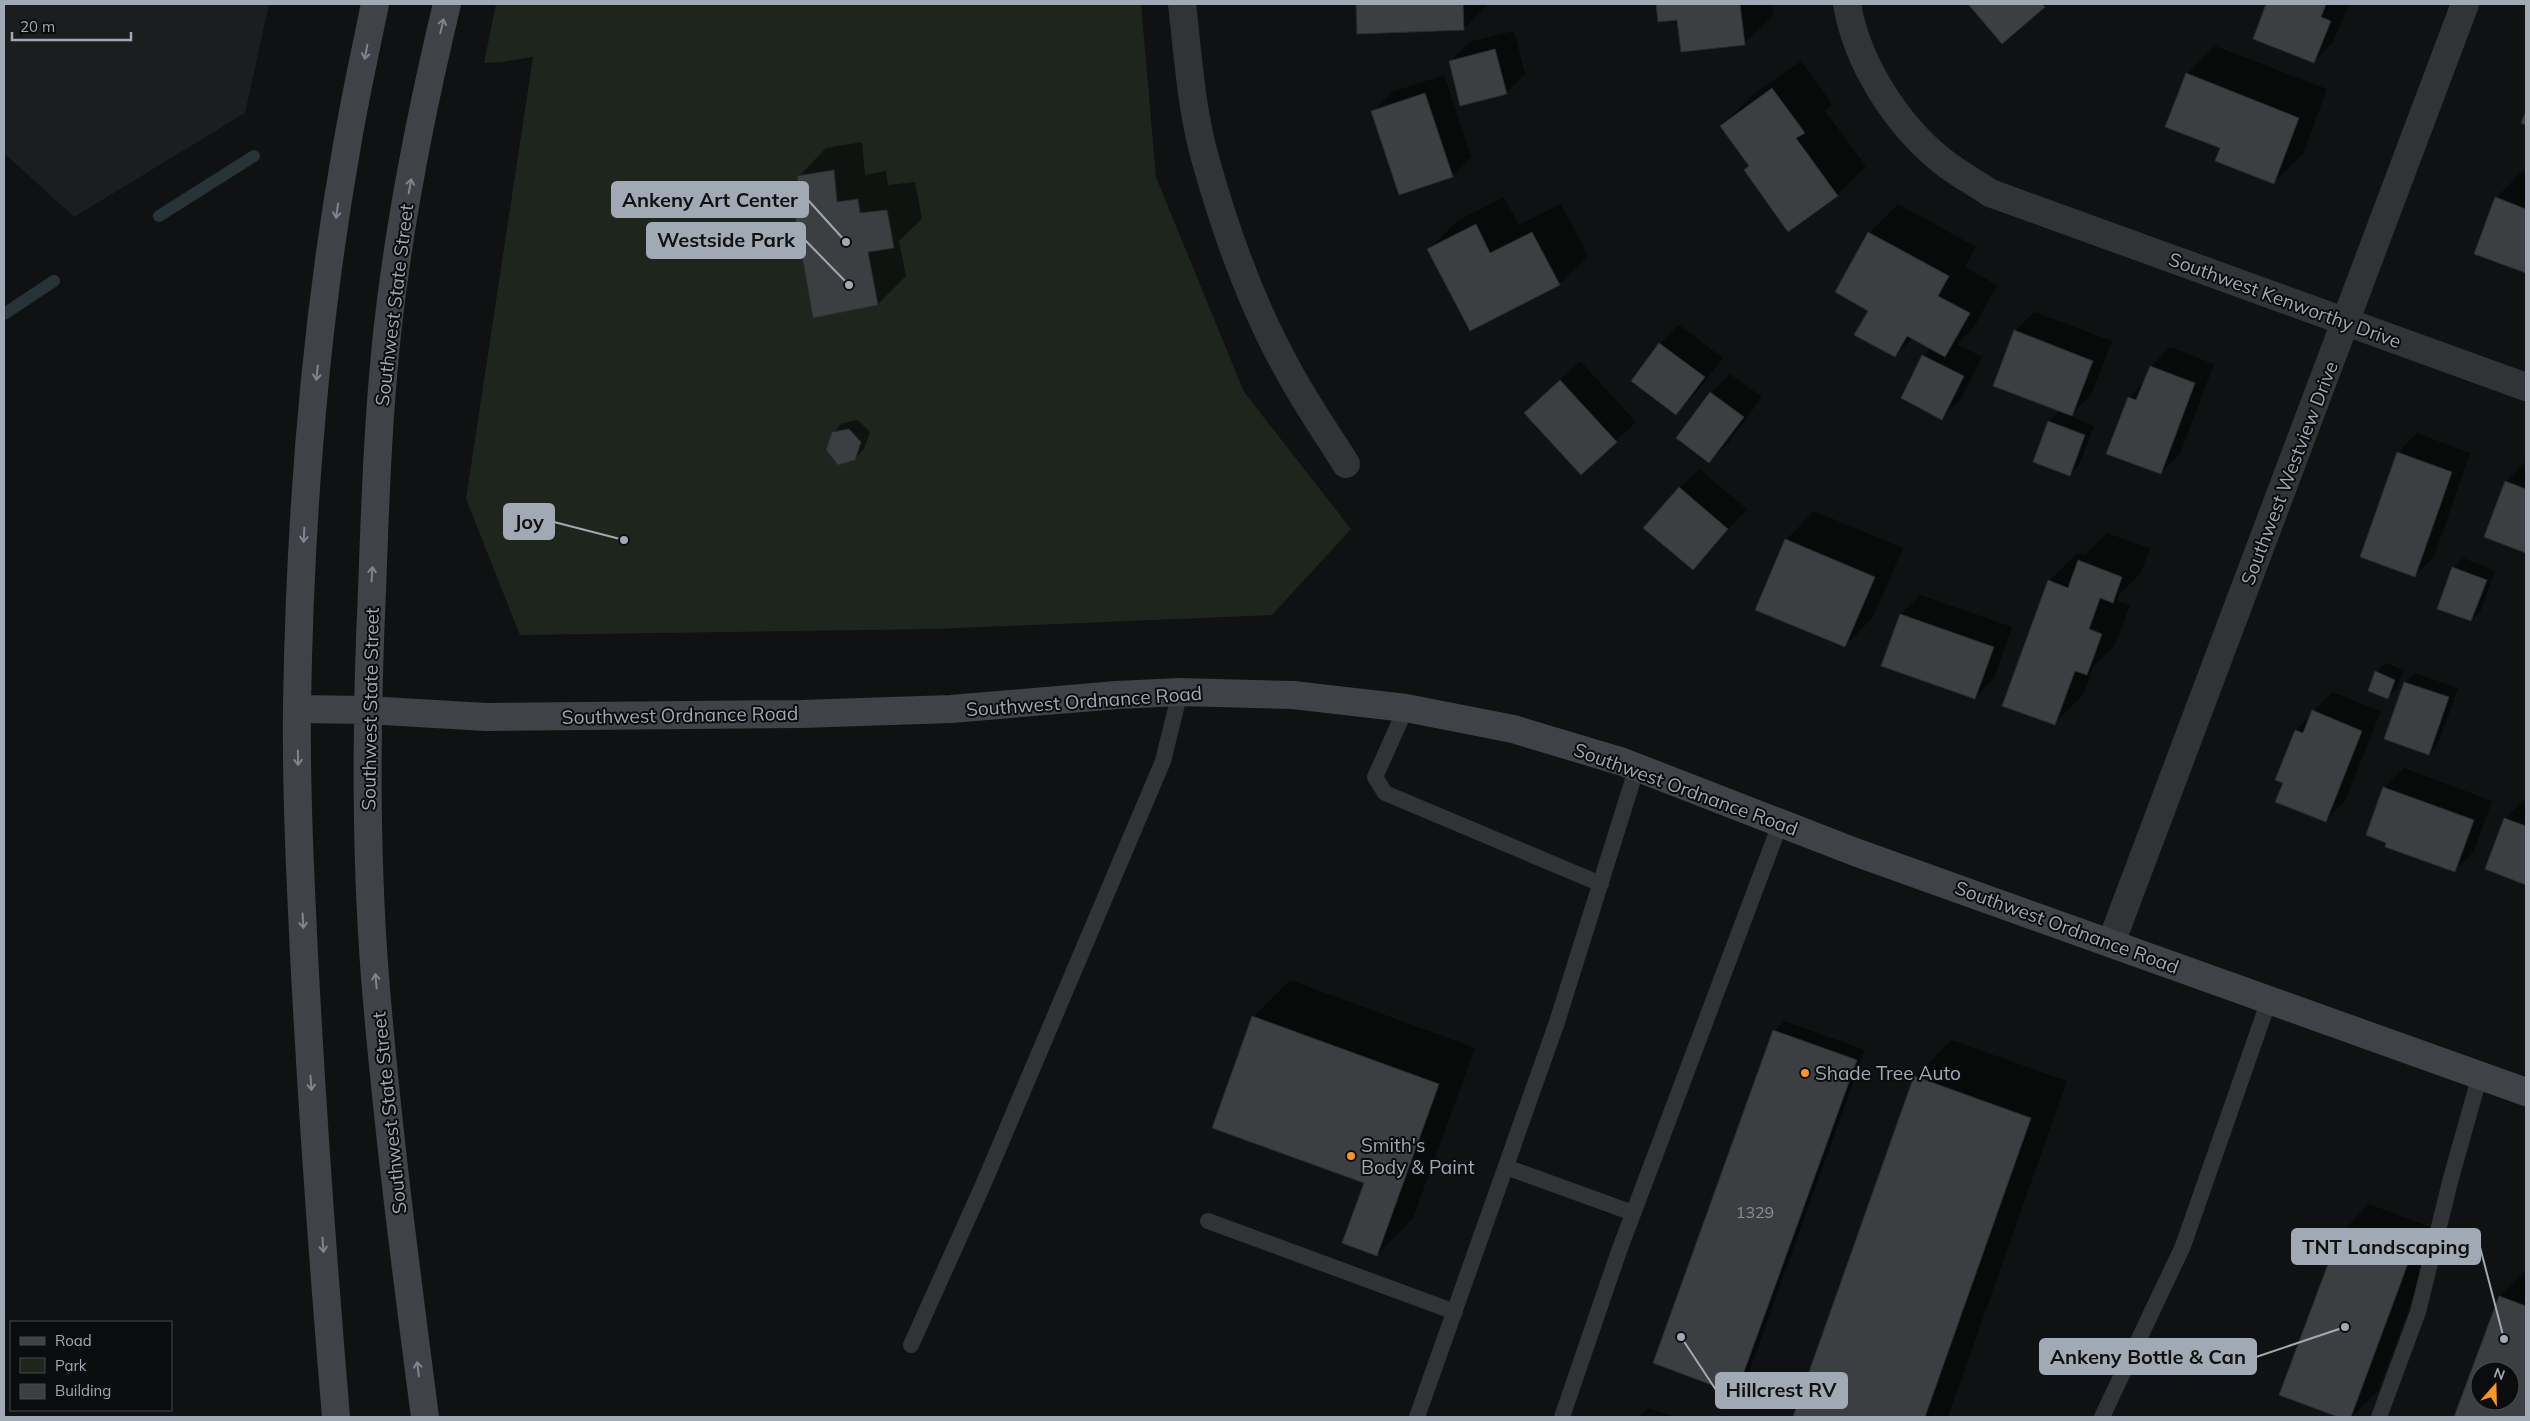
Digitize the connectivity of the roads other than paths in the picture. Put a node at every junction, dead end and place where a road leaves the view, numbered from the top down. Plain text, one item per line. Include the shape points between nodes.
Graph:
1 (375, 4) edge
2 (447, 4) edge
3 (1182, 4) edge
4 (1847, 4) edge
5 (2465, 4) edge
6 (2346, 322) junction
7 (2526, 387) edge
8 (1346, 464) dead end
9 (1180, 692) junction
10 (1406, 708) junction
11 (297, 710) junction
12 (367, 710) junction
13 (1637, 768) junction
14 (1780, 824) junction
15 (1601, 884) junction
16 (2111, 943) junction
17 (2269, 1000) junction
18 (2480, 1075) junction
19 (2526, 1092) edge
20 (1506, 1167) junction
21 (1633, 1214) junction
22 (1208, 1221) dead end
23 (1455, 1312) junction
24 (911, 1345) dead end
25 (336, 1417) edge
26 (425, 1417) edge
27 (1417, 1417) edge
28 (1562, 1417) edge
29 (2102, 1417) edge
30 (2379, 1417) edge

1 -> 11 main road via 346,151 325,290 309,447
12 -> 2 main road, Southwest State Street via 378,456 387,334 428,85
3 - 8 street via 1204,157 1227,227 1256,303 1288,370
4 - 6 street, Southwest Kenworthy Drive via 1869,71 1901,120 1942,160 1990,193
5 - 6 street, Southwest Westview Drive
6 - 7 street, Southwest Kenworthy Drive
6 - 16 street, Southwest Westview Drive
9 - 10 main road, Southwest Ordnance Road via 1293,695
9 - 12 main road, Southwest Ordnance Road via 951,709 801,714 486,717
9 - 24 lane via 1159,770 991,1167
10 - 13 main road, Southwest Ordnance Road via 1513,729
10 - 15 lane via 1375,777 1385,792
11 - 12 main road, Southwest Ordnance Road
11 -> 25 main road via 309,1059
26 -> 12 main road, Southwest State Street via 400,1227 375,974 366,765
13 - 14 main road, Southwest Ordnance Road
13 - 15 lane
14 - 16 main road, Southwest Ordnance Road
14 - 21 lane
15 - 20 lane via 1558,1022
16 - 17 main road, Southwest Ordnance Road
17 - 18 main road, Southwest Ordnance Road
17 - 29 lane via 2183,1246
18 - 19 main road, Southwest Ordnance Road
18 - 30 lane via 2418,1312
20 - 21 lane
20 - 23 lane
21 - 28 lane
22 - 23 lane
23 - 27 lane

